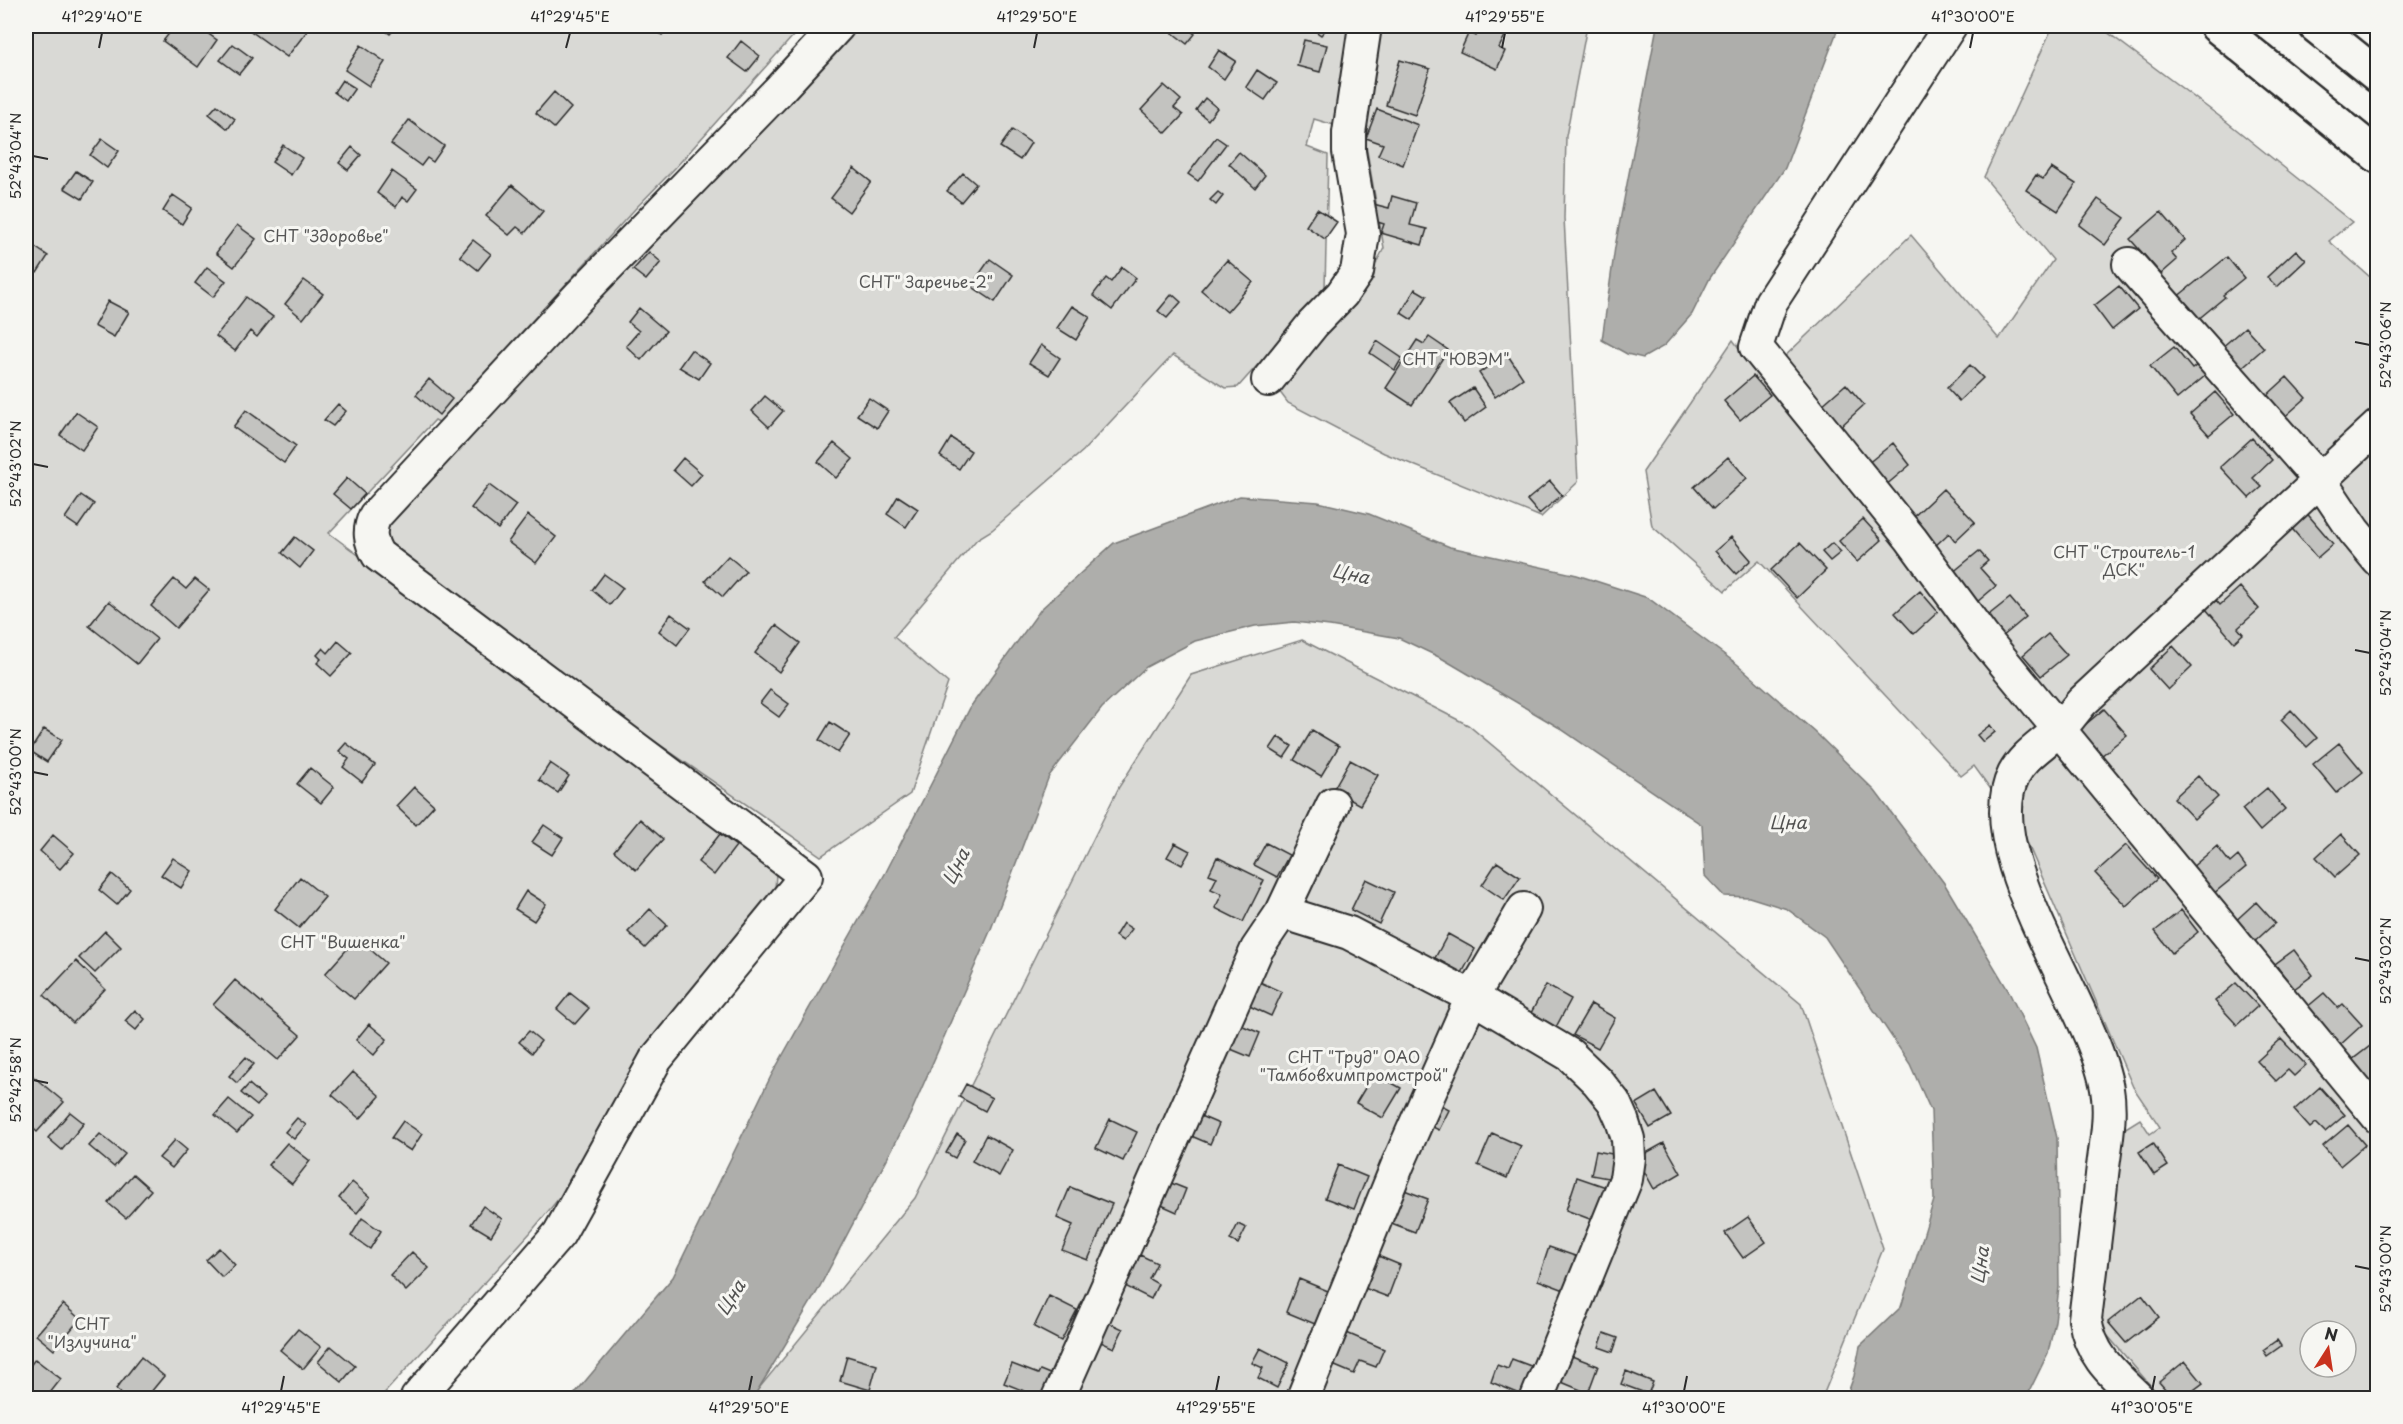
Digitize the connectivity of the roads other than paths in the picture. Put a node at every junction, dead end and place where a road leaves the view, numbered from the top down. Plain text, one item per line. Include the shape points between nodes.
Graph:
1 (838, 26) edge
2 (1365, 26) edge
3 (1950, 26) edge
4 (2217, 26) edge
5 (2316, 26) edge
6 (2378, 76) edge
7 (2378, 156) edge
8 (2129, 264) dead end
9 (1268, 380) dead end
10 (2378, 426) edge
11 (2319, 479) junction
12 (2378, 560) edge
13 (2059, 730) junction
14 (1333, 804) dead end
15 (1524, 909) dead end
16 (1282, 912) junction
17 (1472, 997) junction
18 (2378, 1117) edge
19 (417, 1398) edge
20 (1058, 1398) edge
21 (1303, 1398) edge
22 (1537, 1398) edge
23 (2138, 1398) edge

1 - 19 street via 579,296 371,524 371,540 378,555 807,876 656,1059 559,1234
2 - 9 street via 1349,133 1363,234 1357,272
3 - 13 street via 1771,302 1756,347 1911,538 1983,637
4 - 7 main road
5 - 6 main road
8 - 11 street
10 - 11 street
11 - 12 street
11 - 13 street via 2082,702
13 - 18 street
13 - 23 street via 2029,754 2015,772 2004,814 2028,901 2105,1077 2109,1105 2085,1319 2094,1350
14 - 16 street
15 - 17 street
16 - 17 street via 1349,933
16 - 20 street via 1257,949
17 - 21 street via 1398,1164
17 - 22 street via 1570,1055 1614,1102 1628,1139 1626,1179

